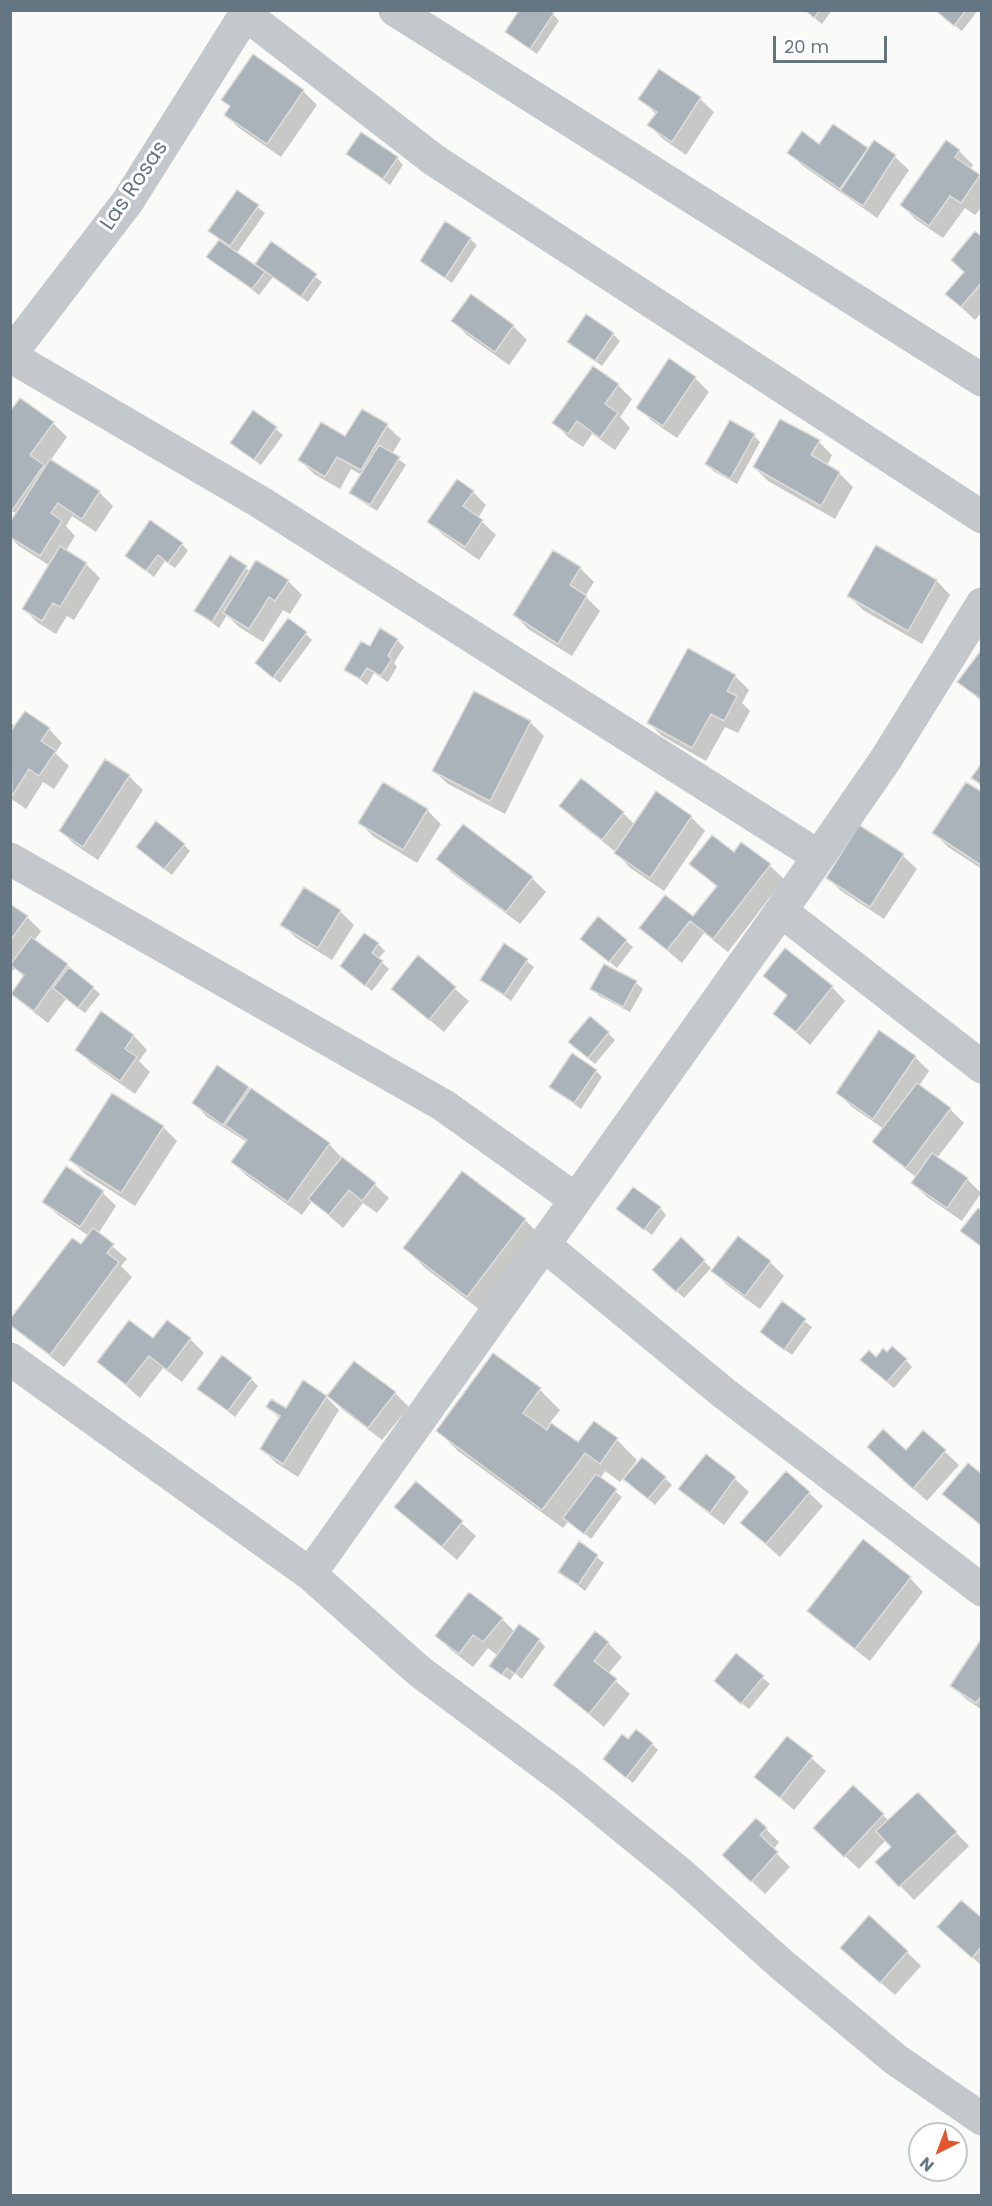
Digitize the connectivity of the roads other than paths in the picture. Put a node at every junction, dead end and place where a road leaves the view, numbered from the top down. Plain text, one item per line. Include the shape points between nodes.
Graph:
1 (395, 10) edge
2 (247, 12) edge
3 (10, 355) edge
4 (981, 380) edge
5 (981, 517) edge
6 (981, 604) edge
7 (818, 856) junction
8 (10, 859) edge
9 (782, 911) junction
10 (981, 1067) edge
11 (576, 1199) junction
12 (543, 1245) junction
13 (10, 1359) edge
14 (310, 1574) junction
15 (981, 1590) edge
16 (981, 2119) edge

1 - 4 street
2 - 3 street, Las Rosas via 128,201
2 - 5 street via 434,160
3 - 7 street via 260,502
6 - 7 street via 886,759
7 - 9 street
8 - 11 street via 443,1105
9 - 10 street
9 - 11 street
11 - 12 street
12 - 14 street
12 - 15 street via 725,1394
13 - 14 street
14 - 16 street via 419,1671 682,1875 895,2059

